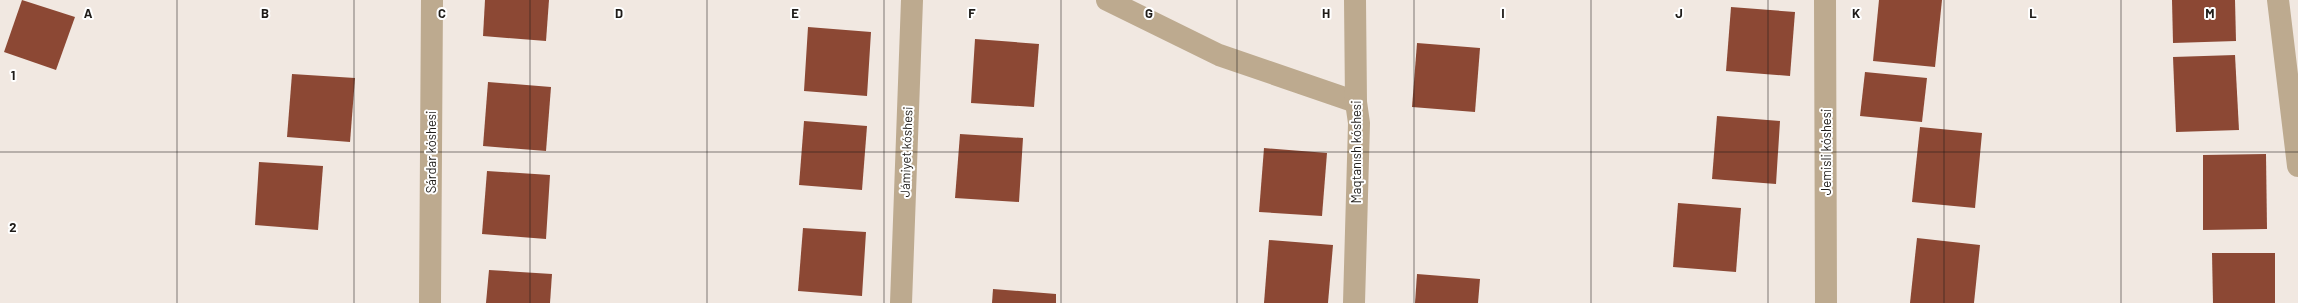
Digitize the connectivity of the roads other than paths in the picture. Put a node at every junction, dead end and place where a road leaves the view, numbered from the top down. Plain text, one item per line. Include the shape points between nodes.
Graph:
1 (432, 0) edge
2 (912, 0) edge
3 (1107, 0) edge
4 (1355, 0) edge
5 (1825, 0) edge
6 (2278, 0) edge
7 (1356, 102) junction
8 (2298, 166) edge
9 (430, 303) edge
10 (901, 303) edge
11 (1354, 303) edge
12 (1826, 303) edge

1 - 9 street, Sárdar kóshesi
2 - 10 street, Jámiyet kóshesi
3 - 7 street via 1219,55
4 - 7 street, Maqtanısh kóshesi
5 - 12 street, Jemisli kóshesi
6 - 8 street
7 - 11 street, Maqtanısh kóshesi via 1359,123

